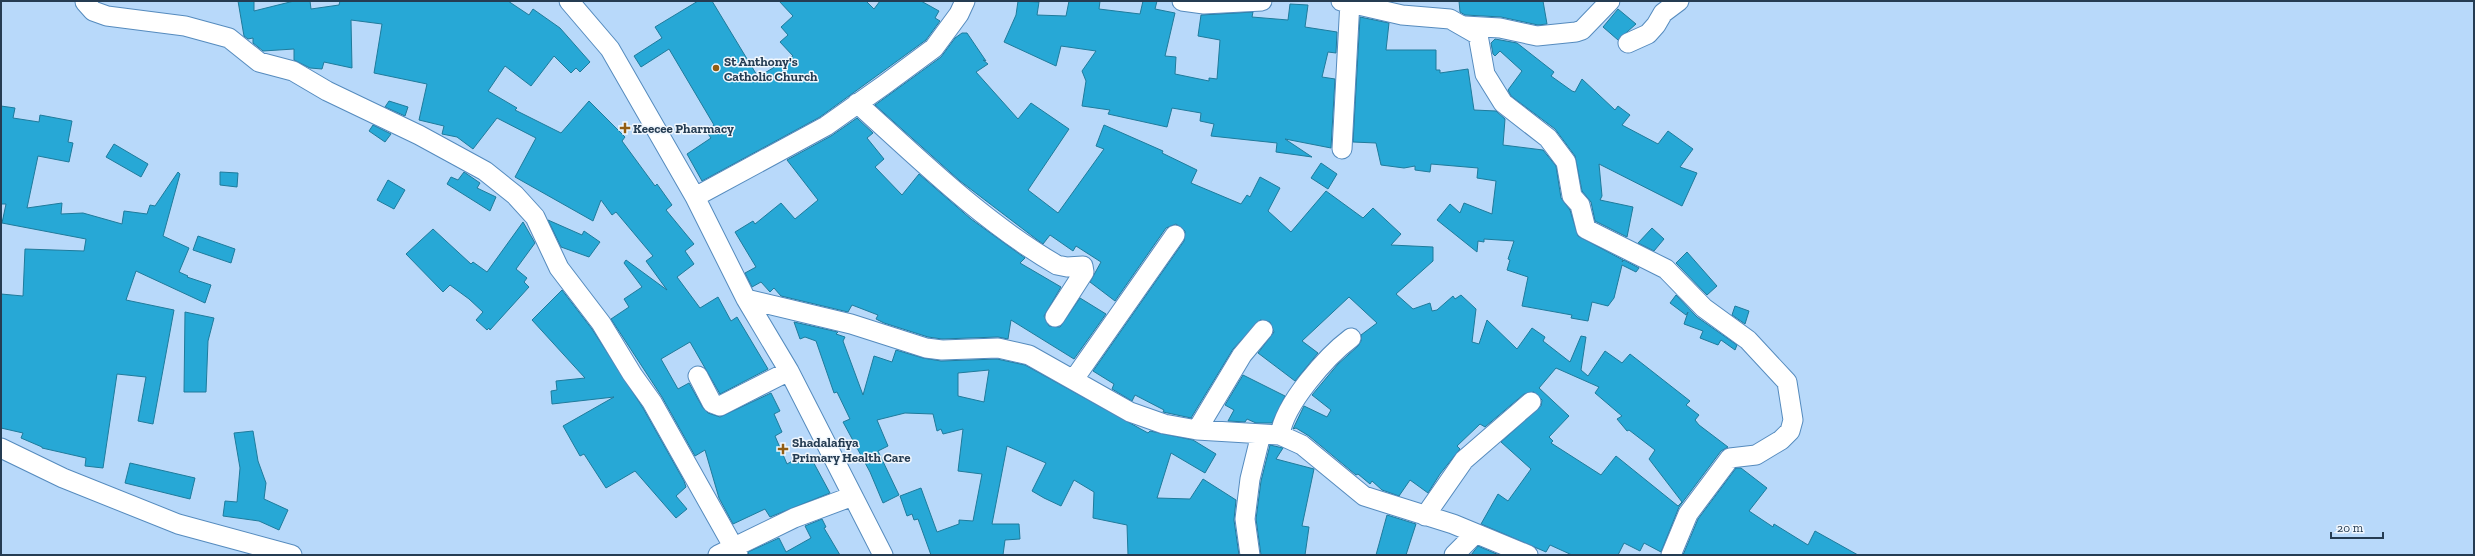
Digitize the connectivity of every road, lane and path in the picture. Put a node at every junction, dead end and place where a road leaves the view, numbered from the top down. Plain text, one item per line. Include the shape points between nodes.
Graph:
1 (82, 1) edge
2 (569, 1) edge
3 (965, 1) edge
4 (1182, 1) edge
5 (1262, 1) edge
6 (1610, 1) edge
7 (1679, 1) edge
8 (1347, 2) edge
9 (1465, 26) junction
10 (1628, 43) dead end
11 (858, 103) junction
12 (1342, 149) dead end
13 (695, 197) junction
14 (1175, 234) dead end
15 (746, 299) junction
16 (1055, 317) dead end
17 (1263, 330) dead end
18 (1352, 338) dead end
19 (789, 371) junction
20 (698, 376) dead end
21 (1074, 379) junction
22 (1531, 402) dead end
23 (1197, 430) junction
24 (1261, 434) junction
25 (1280, 435) junction
26 (1, 448) edge
27 (853, 496) junction
28 (1425, 516) junction
29 (1474, 535) junction
30 (729, 552) edge
31 (292, 555) edge
32 (884, 555) edge
33 (1250, 555) edge
34 (1454, 555) edge
35 (1528, 555) edge
36 (1672, 555) edge

1 - 30 street via 93,10 107,16 185,26 229,38 259,62 293,71 327,92 418,135 485,171 515,195 535,217 558,268 601,323 652,402
2 - 13 street via 610,49
3 - 11 street via 959,14 934,48
4 - 5 street via 1204,4
6 - 9 street via 1586,27 1576,32 1537,36 1500,28
7 - 10 street via 1663,13 1648,34
8 - 9 street via 1402,15 1450,19
8 - 12 street
9 - 36 street via 1478,35 1485,74 1503,103 1548,138 1566,162 1572,196 1580,205 1586,229 1666,269 1704,308 1748,340 1787,382 1794,420 1790,431 1781,440 1756,455 1730,458 1688,514
11 - 13 street via 826,126
11 - 16 street via 933,172 1002,229 1057,265 1083,266 1084,272
13 - 15 street
14 - 21 street
15 - 19 street
15 - 21 street via 851,324 926,348 998,348 1029,355
17 - 23 street via 1242,356
18 - 25 street via 1323,362 1288,413
19 - 20 street via 720,406 712,403
19 - 27 street
21 - 23 street via 1130,412 1164,424
22 - 28 street via 1464,460
23 - 24 street
24 - 25 street
24 - 33 street via 1250,479 1245,519
25 - 28 street via 1302,445 1364,496
26 - 31 street via 63,478 178,524
27 - 30 street via 794,518
27 - 32 street
28 - 29 street
29 - 34 street
29 - 35 street

